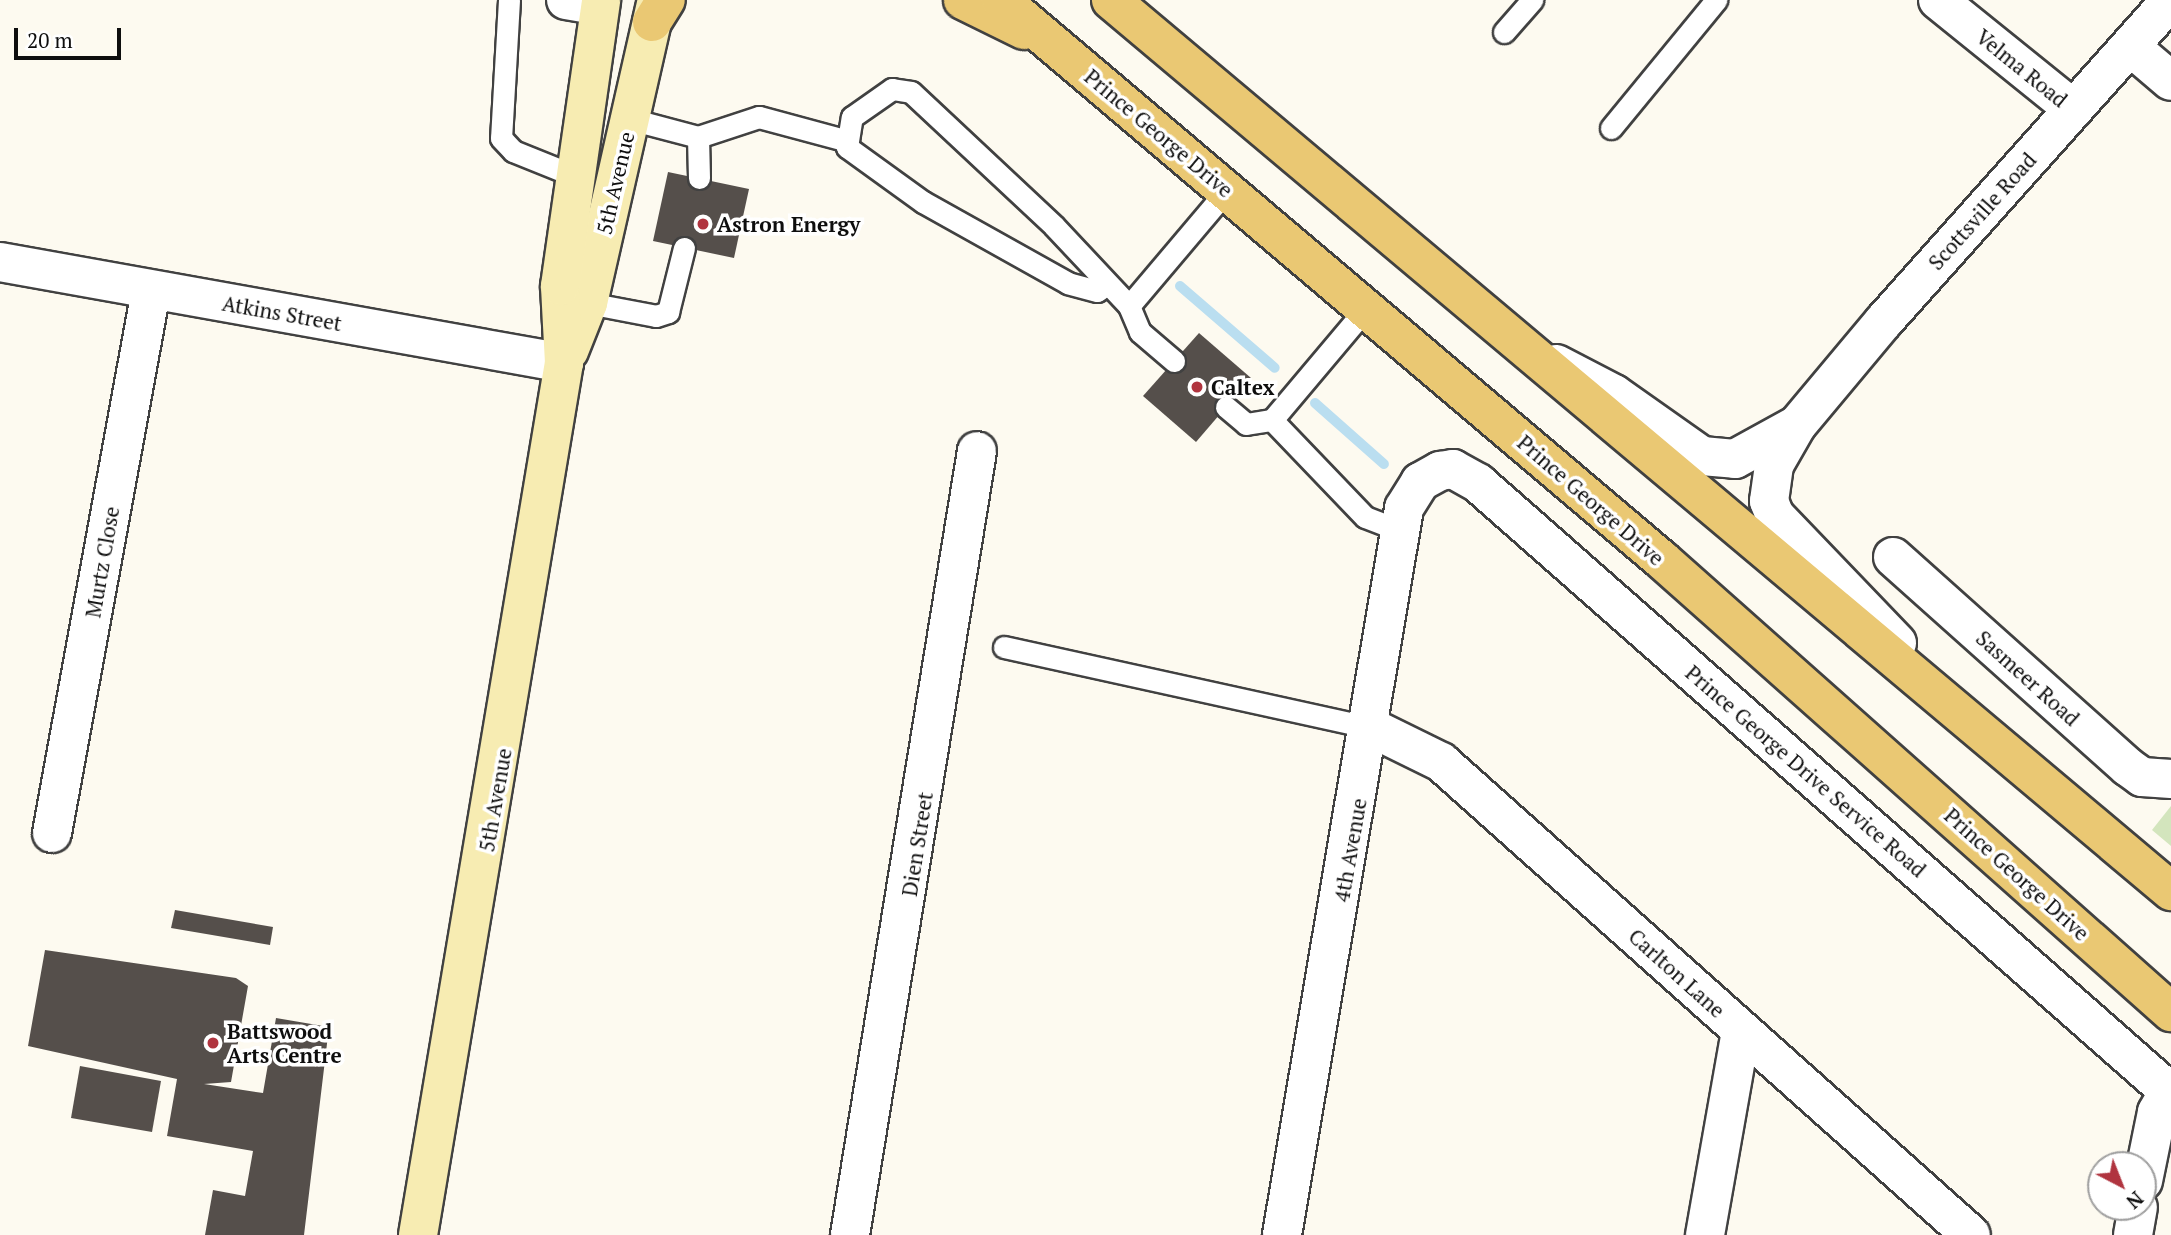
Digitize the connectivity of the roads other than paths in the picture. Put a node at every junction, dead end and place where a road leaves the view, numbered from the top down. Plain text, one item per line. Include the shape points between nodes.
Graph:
1 (509, 0) edge
2 (963, 0) edge
3 (1000, 0) edge
4 (1111, 0) edge
5 (1532, 0) edge
6 (1716, 0) edge
7 (1938, 0) edge
8 (2171, 0) edge
9 (589, 2) edge
10 (658, 7) edge
11 (1504, 32) dead end
12 (1049, 40) junction
13 (2131, 47) junction
14 (2171, 81) edge
15 (2073, 109) junction
16 (630, 119) junction
17 (1611, 128) dead end
18 (698, 137) junction
19 (844, 140) junction
20 (575, 176) junction
21 (699, 178) dead end
22 (1227, 190) junction
23 (684, 248) dead end
24 (0, 262) edge
25 (1107, 284) junction
26 (151, 291) junction
27 (588, 303) junction
28 (1129, 306) junction
29 (1367, 307) junction
30 (1524, 348) junction
31 (1174, 361) dead end
32 (564, 363) junction
33 (1226, 407) dead end
34 (1272, 420) junction
35 (1797, 425) junction
36 (977, 452) dead end
37 (1432, 473) joint
38 (1401, 531) junction
39 (1893, 557) dead end
40 (1004, 647) dead end
41 (1967, 715) junction
42 (1372, 728) junction
43 (2171, 779) edge
44 (52, 833) dead end
45 (2171, 891) edge
46 (2171, 1012) edge
47 (1741, 1031) junction
48 (2170, 1092) edge
49 (2149, 1151) edge
50 (418, 1235) edge
51 (850, 1235) edge
52 (1282, 1235) edge
53 (1706, 1235) edge
54 (1971, 1235) edge

1 - 20 lane via 501,138 513,151
2 - 12 main road
3 - 12 main road, Prince George Drive
4 - 30 main road
5 - 11 lane
6 - 17 lane
7 - 15 street, Velma Road
8 - 13 street, Scottsville Road
9 - 20 main road, 5th Avenue
10 - 16 main road, 5th Avenue
12 - 22 main road, Prince George Drive
13 - 14 street
13 - 15 street, Scottsville Road
15 - 35 street, Scottsville Road
16 - 18 lane
16 - 27 main road, 5th Avenue
18 - 19 lane via 759,117
18 - 21 lane
19 - 25 lane via 923,202 1068,283 1097,291
19 - 25 lane via 852,117 882,94 911,92
20 - 32 main road, 5th Avenue via 560,286
22 - 28 lane
22 - 29 main road, Prince George Drive
23 - 27 lane via 668,312 656,316
24 - 26 street, Atkins Street
25 - 28 lane
26 - 32 street, Atkins Street
26 - 44 street, Murtz Close
27 - 32 main road, 5th Avenue
28 - 31 lane via 1140,332
29 - 34 lane
29 - 46 main road, Prince George Drive
30 - 35 street, Scottsville Road via 1614,394 1702,456 1735,458
30 - 41 main road
32 - 50 main road, 5th Avenue
33 - 34 lane via 1245,424
34 - 38 lane via 1365,517
35 - 41 street, Scottsville Road via 1769,482 1775,516
36 - 51 street, Dien Street
37 - 38 street, 4th Avenue via 1407,500
37 - 48 street, Prince George Drive Service Road via 1453,469 1478,483
38 - 42 street, 4th Avenue
39 - 43 street, Sasmeer Road via 2128,767 2142,777
40 - 42 lane
41 - 45 main road
42 - 47 street, Carlton Lane via 1441,762
42 - 52 street, 4th Avenue
47 - 53 street
47 - 54 street, Carlton Lane
48 - 49 street via 2157,1112

